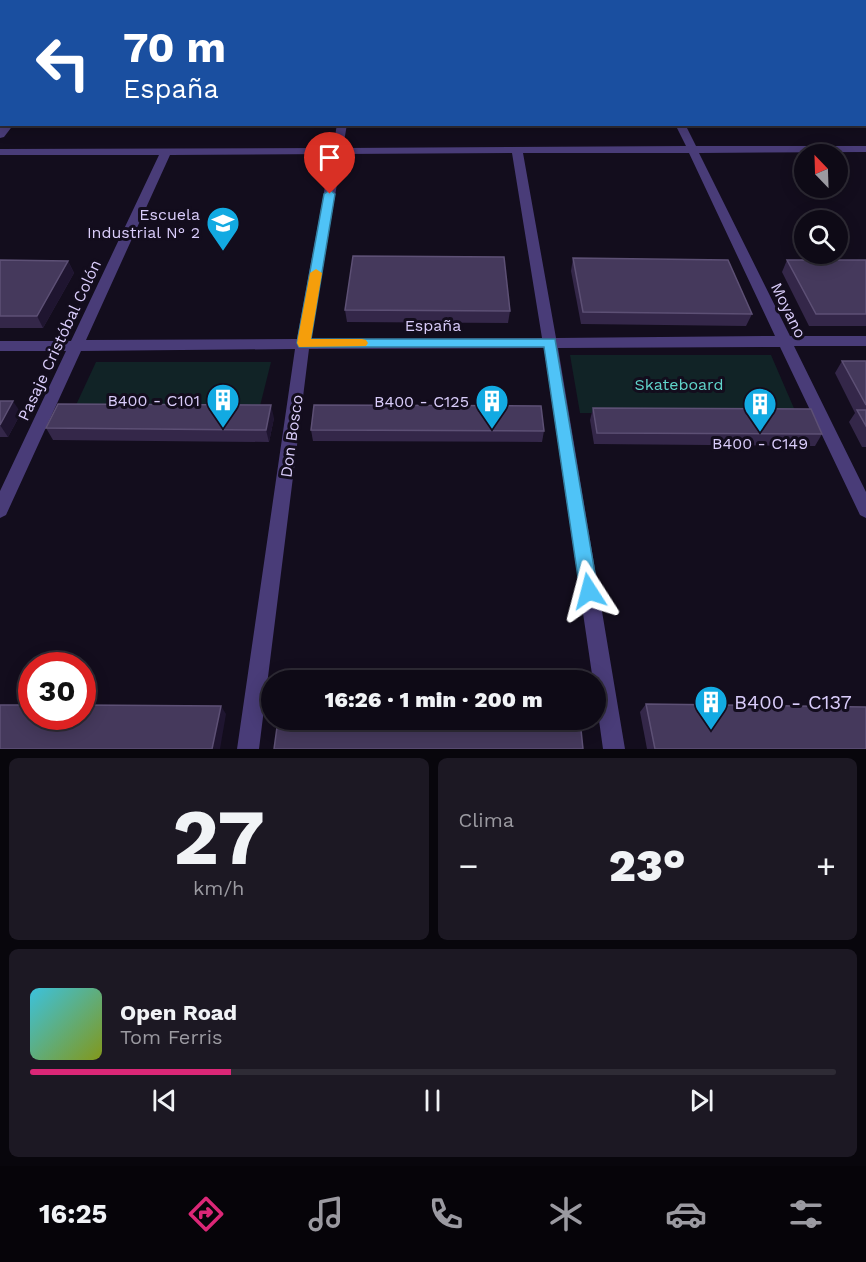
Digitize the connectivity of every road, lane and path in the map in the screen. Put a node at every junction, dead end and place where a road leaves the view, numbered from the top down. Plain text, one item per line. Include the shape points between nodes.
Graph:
1 (342, 126) edge
2 (681, 126) edge
3 (866, 149) edge
4 (517, 150) junction
5 (692, 150) junction
6 (166, 151) junction
7 (337, 151) junction
8 (0, 152) edge
9 (784, 341) junction
10 (866, 341) edge
11 (550, 342) junction
12 (303, 343) junction
13 (0, 346) edge
14 (75, 347) junction
15 (0, 510) edge
16 (866, 510) edge
17 (248, 749) edge
18 (614, 749) edge

1 - 7 street, Don Bosco
2 - 5 street, Moyano
3 - 5 street
4 - 5 street
4 - 7 street
4 - 11 street
5 - 9 street, Moyano
6 - 7 street
6 - 8 street
6 - 14 street, Pasaje Cristóbal Colón
7 - 12 street, Don Bosco
9 - 10 street, España
9 - 11 street, España
9 - 16 street, Moyano
11 - 12 street, España
11 - 18 street
12 - 14 street, España
12 - 17 street, Don Bosco
13 - 14 street, España
14 - 15 street, Pasaje Cristóbal Colón

